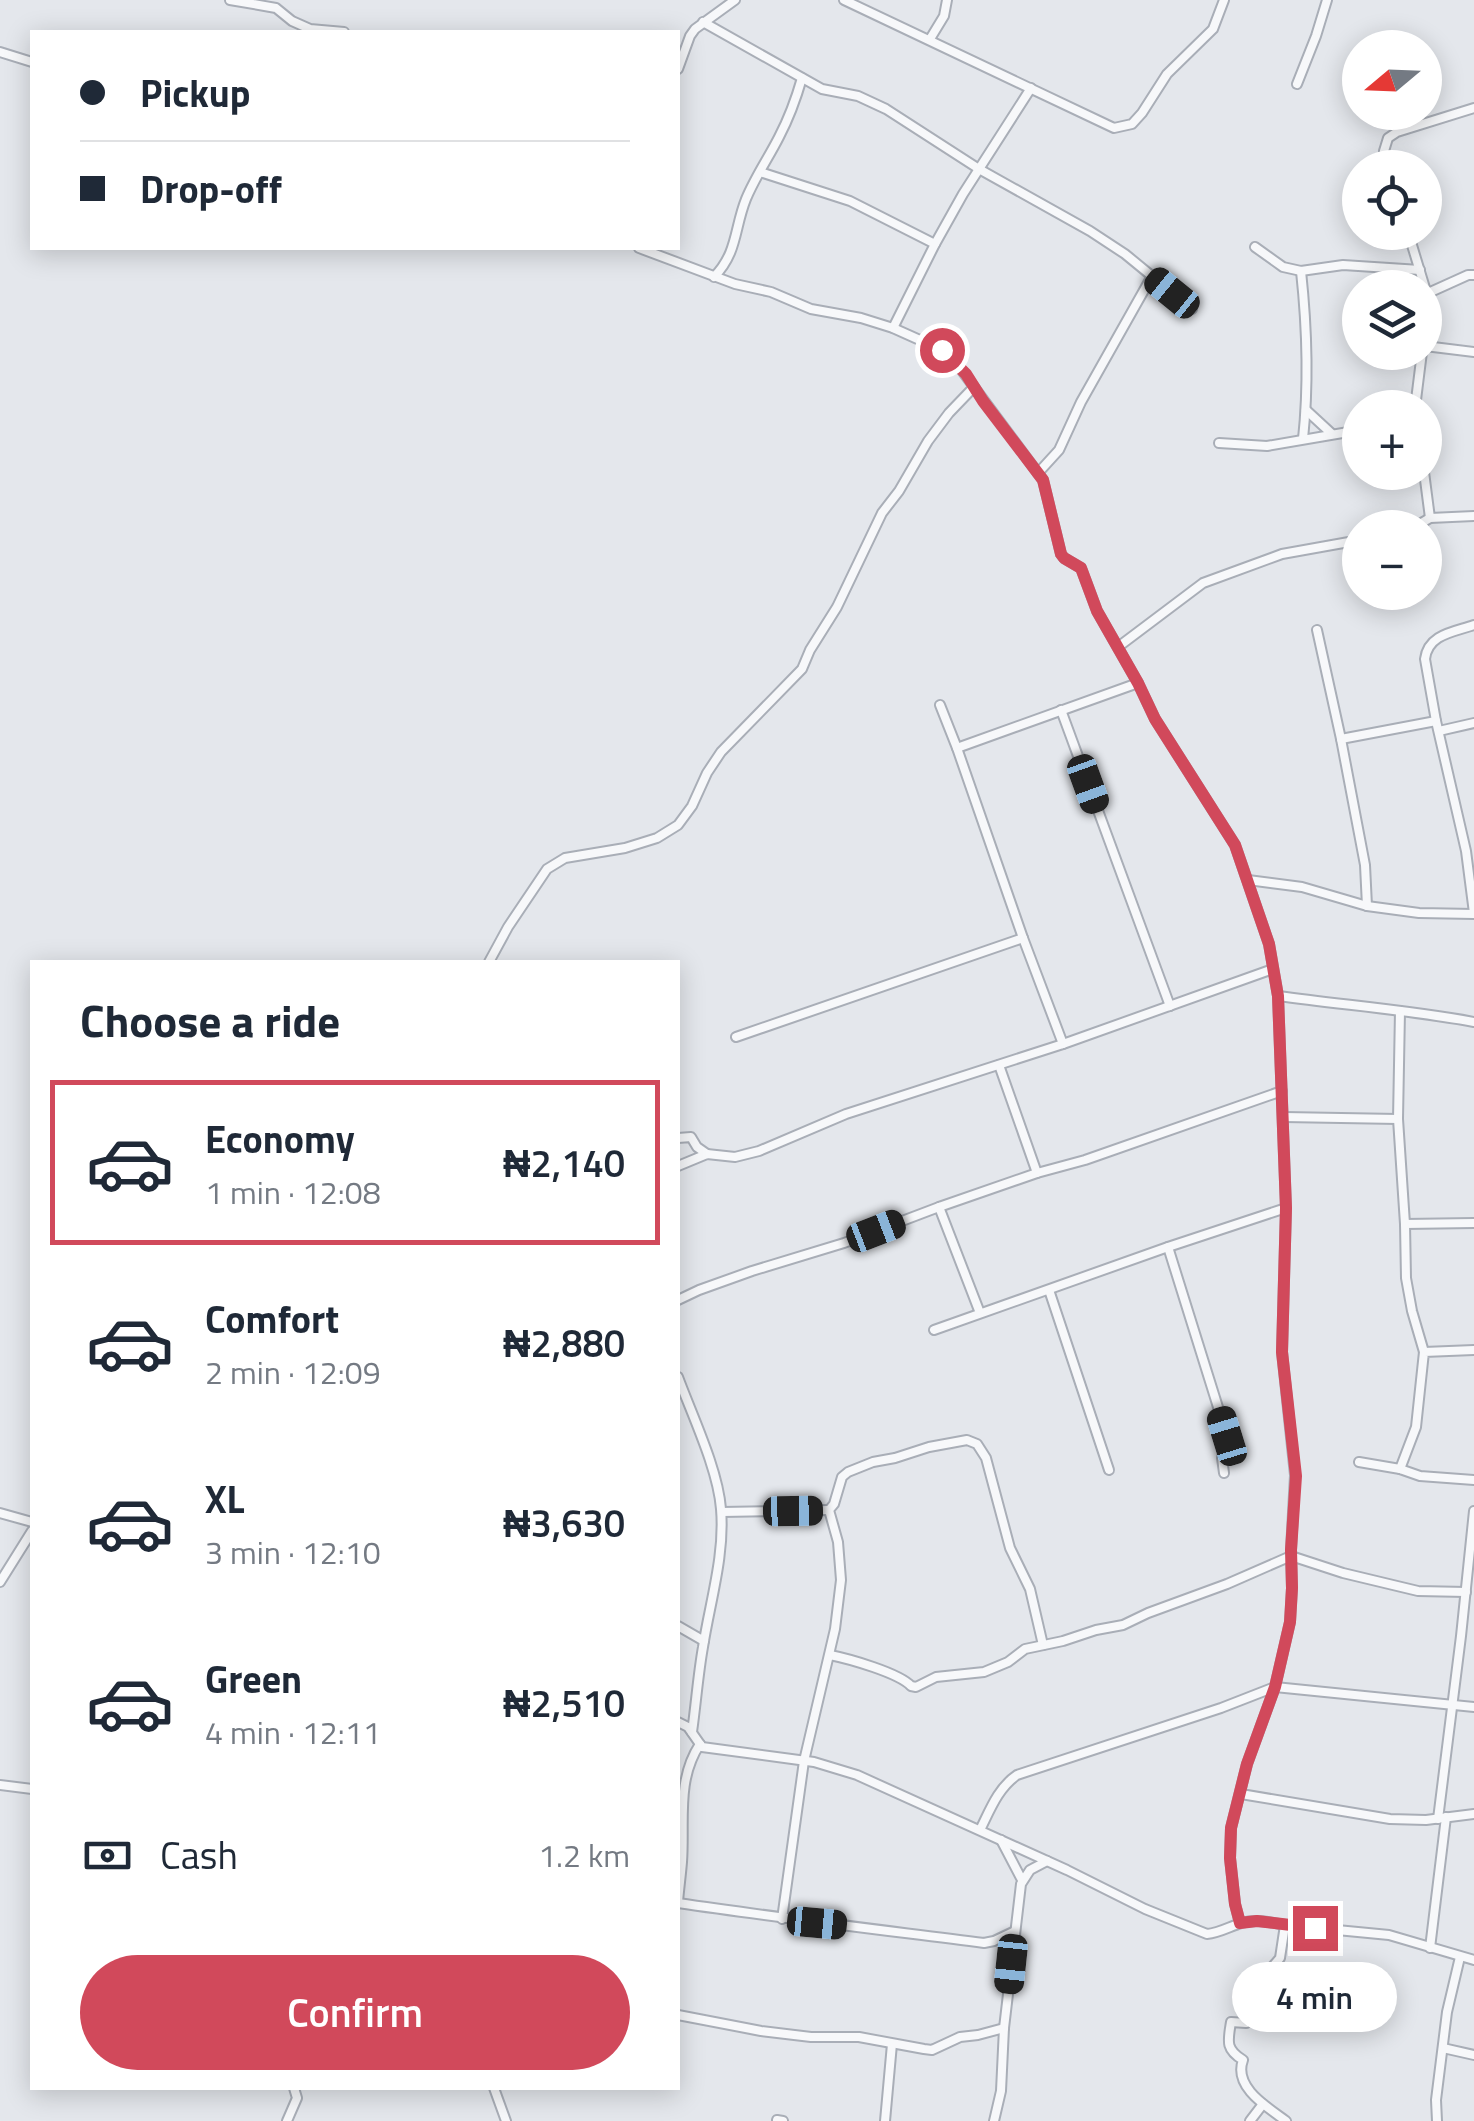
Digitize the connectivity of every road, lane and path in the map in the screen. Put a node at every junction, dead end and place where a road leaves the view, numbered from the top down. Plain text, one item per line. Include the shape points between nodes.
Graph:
1 (230, 0) edge
2 (735, 0) edge
3 (947, 0) edge
4 (1224, 0) edge
5 (1327, 0) edge
6 (849, 1) edge
7 (277, 4) edge
8 (703, 22) junction
9 (321, 30) edge
10 (930, 39) junction
11 (0, 52) edge
12 (30, 61) edge
13 (680, 64) edge
14 (802, 78) junction
15 (1297, 84) dead end
16 (1031, 88) junction
17 (1470, 109) edge
18 (1474, 121) edge
19 (1384, 150) edge
20 (980, 169) junction
21 (760, 172) junction
22 (935, 244) junction
23 (1255, 247) dead end
24 (644, 250) edge
25 (1414, 250) edge
26 (1420, 270) joint
27 (1300, 271) junction
28 (1474, 275) edge
29 (1152, 276) junction
30 (714, 277) junction
31 (1442, 284) edge
32 (1192, 309) dead end
33 (892, 328) junction
34 (1442, 351) edge
35 (1474, 352) edge
36 (974, 387) junction
37 (1306, 410) junction
38 (1342, 433) edge
39 (1332, 435) junction
40 (1303, 440) junction
41 (1219, 443) dead end
42 (1038, 473) junction
43 (1474, 516) edge
44 (1442, 517) edge
45 (1342, 543) edge
46 (1474, 625) edge
47 (1318, 630) dead end
48 (1118, 647) junction
49 (1138, 683) junction
50 (940, 705) dead end
51 (1062, 710) junction
52 (1436, 721) junction
53 (1474, 723) edge
54 (1438, 732) junction
55 (1341, 740) junction
56 (958, 748) junction
57 (1248, 880) junction
58 (1367, 906) junction
59 (1474, 913) edge
60 (1023, 938) junction
61 (491, 960) edge
62 (1273, 969) junction
63 (1278, 996) junction
64 (1170, 1006) junction
65 (1400, 1010) junction
66 (1474, 1022) edge
67 (736, 1038) dead end
68 (1064, 1044) junction
69 (999, 1065) junction
70 (1282, 1090) junction
71 (1284, 1117) junction
72 (1398, 1118) junction
73 (680, 1138) edge
74 (707, 1154) junction
75 (680, 1165) edge
76 (1037, 1174) junction
77 (939, 1207) junction
78 (1286, 1208) junction
79 (1474, 1223) edge
80 (1405, 1224) junction
81 (1168, 1247) junction
82 (1049, 1290) junction
83 (680, 1299) edge
84 (980, 1313) junction
85 (934, 1330) dead end
86 (1474, 1350) edge
87 (1424, 1352) junction
88 (680, 1383) edge
89 (1359, 1462) dead end
90 (1400, 1469) junction
91 (1109, 1470) dead end
92 (1224, 1473) dead end
93 (1474, 1480) edge
94 (829, 1510) junction
95 (1474, 1510) edge
96 (722, 1512) junction
97 (0, 1513) edge
98 (30, 1521) edge
99 (30, 1534) edge
100 (1291, 1556) junction
101 (0, 1582) edge
102 (1466, 1592) junction
103 (680, 1627) edge
104 (1461, 1636) junction
105 (1474, 1638) edge
106 (704, 1642) junction
107 (1043, 1644) junction
108 (830, 1654) junction
109 (1275, 1687) junction
110 (1453, 1706) junction
111 (1474, 1707) edge
112 (680, 1723) edge
113 (692, 1732) junction
114 (700, 1744) junction
115 (804, 1760) junction
116 (0, 1786) edge
117 (30, 1789) edge
118 (1241, 1794) junction
119 (1474, 1814) edge
120 (1442, 1818) junction
121 (680, 1823) edge
122 (980, 1830) junction
123 (1001, 1840) junction
124 (1048, 1861) junction
125 (1022, 1880) junction
126 (680, 1882) edge
127 (680, 1903) edge
128 (782, 1918) junction
129 (1240, 1923) junction
130 (1285, 1926) junction
131 (1015, 1931) junction
132 (1430, 1948) junction
133 (1460, 1956) junction
134 (1474, 1960) edge
135 (680, 2015) edge
136 (1004, 2028) junction
137 (892, 2044) junction
138 (1443, 2048) junction
139 (1474, 2055) edge
140 (295, 2090) edge
141 (495, 2090) edge
142 (1263, 2104) junction
143 (290, 2120) edge
144 (506, 2121) edge
145 (885, 2121) edge
146 (994, 2121) edge
147 (1250, 2121) edge
148 (1286, 2121) edge
149 (1437, 2121) edge

1 - 7 street
2 - 8 street
3 - 10 street
4 - 16 street via 1213,29 1166,74 1132,124 1114,128
5 - 15 street
6 - 10 street
7 - 9 street via 292,21
8 - 13 street
8 - 14 street
10 - 16 street
11 - 12 street
14 - 20 street via 886,110
14 - 21 street
16 - 20 street
17 - 18 street
17 - 19 street via 1397,132
20 - 22 street
20 - 29 street via 1090,231
21 - 22 street via 850,201
21 - 30 street via 732,252
22 - 33 street
23 - 27 street
24 - 30 street
25 - 26 street
26 - 27 street via 1342,265
27 - 37 street
28 - 31 street
29 - 32 street
29 - 42 street via 1058,450
30 - 33 street
33 - 36 street via 942,350
34 - 35 street
36 - 42 street
36 - 61 street via 928,441 882,512 802,669 721,752 678,824 648,842 576,855 548,868
37 - 39 street
37 - 40 street
38 - 39 street
39 - 40 street
40 - 41 street
42 - 48 street via 1061,554 1081,568
43 - 44 street
45 - 48 street via 1282,554 1203,584
46 - 52 street via 1432,641 1426,650
47 - 55 street
48 - 49 street
49 - 51 street
49 - 57 street via 1235,845
50 - 56 street
51 - 56 street
51 - 64 street
52 - 54 street
52 - 55 street
53 - 54 street
54 - 59 street
55 - 58 street
56 - 60 street
57 - 58 street
57 - 62 street
58 - 59 street
60 - 67 street
60 - 68 street
62 - 63 street
62 - 64 street
63 - 65 street
63 - 70 street
64 - 68 street
65 - 66 street
65 - 72 street
68 - 69 street
69 - 74 street via 846,1114 759,1151
69 - 76 street
70 - 71 street
70 - 76 street
71 - 72 street
71 - 78 street
72 - 80 street
73 - 74 street via 691,1138
74 - 75 street
76 - 77 street
77 - 83 street
77 - 84 street
78 - 81 street
78 - 100 street via 1282,1352 1296,1476
79 - 80 street
80 - 87 street via 1406,1278
81 - 82 street
81 - 92 street via 1227,1436
82 - 84 street
82 - 91 street
84 - 85 street
86 - 87 street
87 - 90 street via 1416,1426
88 - 96 street
89 - 90 street
90 - 93 street
94 - 96 street
94 - 107 street via 848,1472 929,1448 977,1444
94 - 108 street via 841,1580
95 - 102 street
96 - 106 street
97 - 98 street
99 - 101 street
100 - 102 street via 1418,1591
100 - 107 street via 1123,1626
100 - 109 street via 1290,1622
102 - 104 street
103 - 106 street
104 - 105 street
104 - 110 street
106 - 113 street
107 - 108 street via 990,1670 916,1686
108 - 115 street
109 - 110 street
109 - 118 street
109 - 122 street via 1017,1775
110 - 111 street
110 - 120 street
112 - 113 street
113 - 114 street
114 - 115 street
114 - 121 street via 685,1780
115 - 122 street via 858,1775
115 - 128 street
116 - 117 street
118 - 120 street via 1390,1820
118 - 129 street via 1230,1858
119 - 120 street
120 - 132 street
121 - 126 street
122 - 123 street
123 - 124 street
123 - 125 street
124 - 125 street
124 - 129 street via 1207,1934
125 - 131 street
127 - 128 street
128 - 131 street via 984,1943
129 - 130 street
130 - 132 street via 1389,1935
130 - 142 street via 1280,1958 1262,1980 1246,2023 1231,2022 1228,2042 1242,2060 1242,2080
131 - 136 street
132 - 133 street
133 - 134 street
133 - 138 street
135 - 137 street
136 - 137 street via 932,2050
136 - 146 street
137 - 145 street
138 - 139 street
138 - 149 street
140 - 143 street
141 - 144 street
142 - 147 street
142 - 148 street

